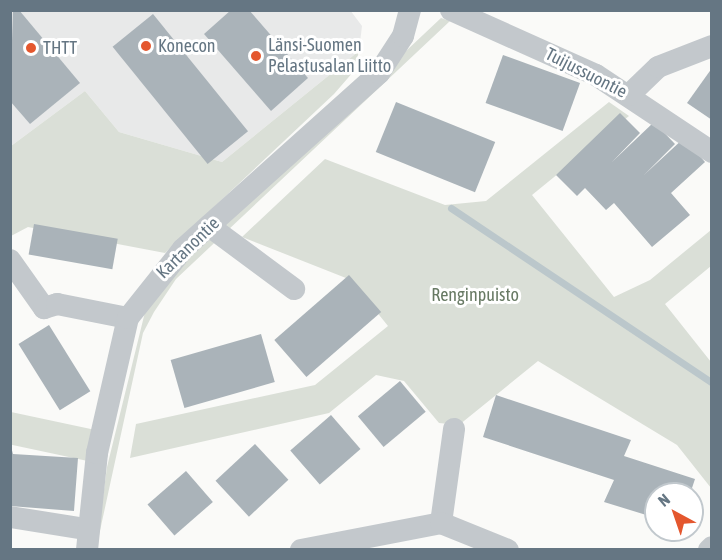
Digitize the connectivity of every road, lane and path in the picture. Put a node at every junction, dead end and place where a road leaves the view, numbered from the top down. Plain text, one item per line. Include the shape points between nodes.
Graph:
1 (410, 10) edge
2 (451, 10) edge
3 (711, 46) edge
4 (629, 94) junction
5 (711, 152) edge
6 (209, 226) junction
7 (10, 260) edge
8 (294, 289) dead end
9 (128, 318) junction
10 (454, 429) dead end
11 (10, 517) edge
12 (441, 524) junction
13 (86, 539) edge
14 (301, 549) edge
15 (508, 549) edge

1 - 6 street, Kartanontie via 403,36 379,73
2 - 4 street, Tuijussuontie via 561,57
3 - 4 street via 658,67
4 - 5 street, Tuijussuontie
6 - 8 street
6 - 9 street, Kartanontie via 162,271
7 - 9 street via 44,308 57,304
9 - 13 street, Kartanontie via 112,370
10 - 12 street
11 - 13 street
12 - 14 street
12 - 15 street

